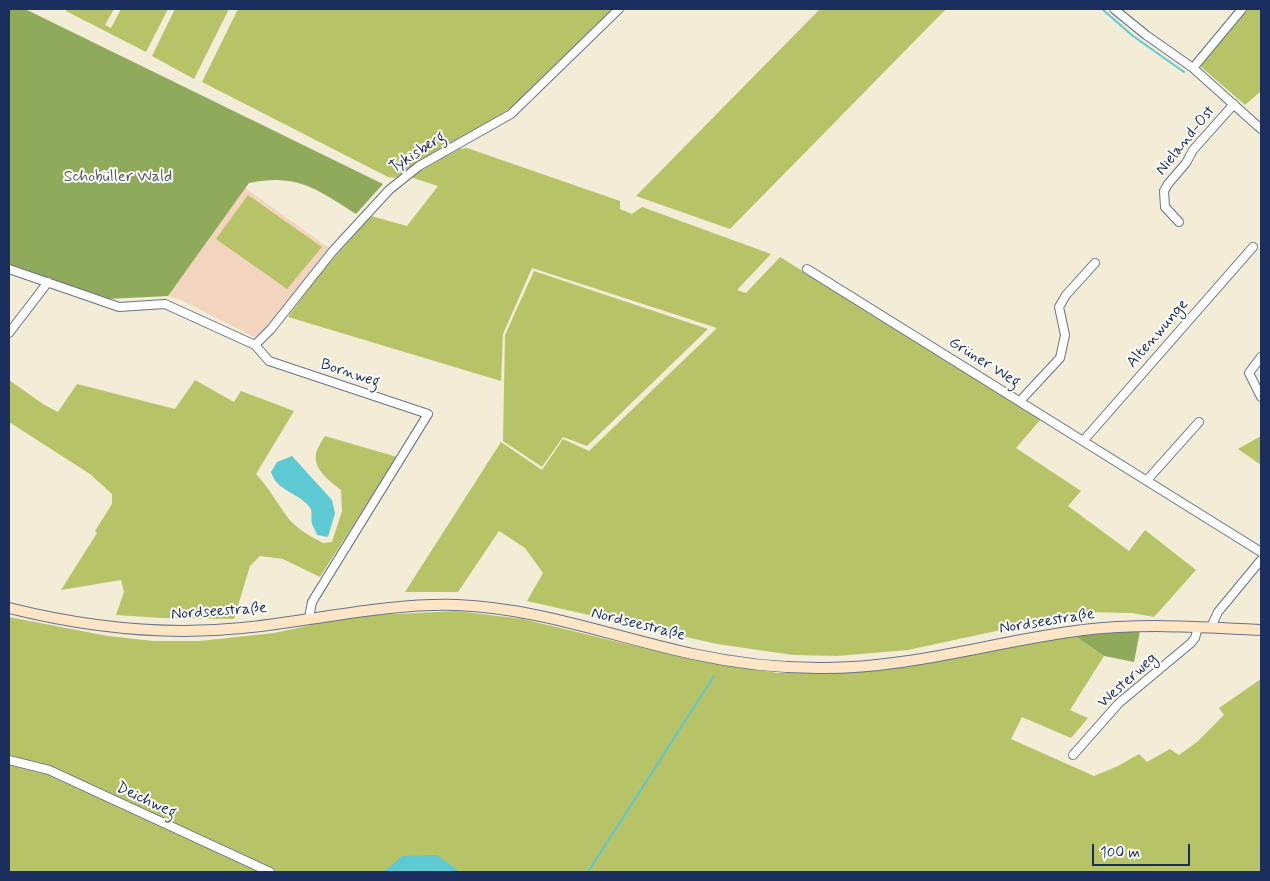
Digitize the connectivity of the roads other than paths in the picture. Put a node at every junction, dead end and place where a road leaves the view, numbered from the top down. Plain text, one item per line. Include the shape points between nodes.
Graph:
1 (619, 9) edge
2 (1114, 9) edge
3 (1242, 9) edge
4 (1193, 68) junction
5 (1234, 104) junction
6 (1261, 129) edge
7 (1179, 222) dead end
8 (1252, 247) dead end
9 (1095, 264) dead end
10 (9, 269) edge
11 (807, 269) dead end
12 (48, 282) junction
13 (9, 333) edge
14 (255, 345) junction
15 (1261, 357) edge
16 (1261, 397) edge
17 (1020, 402) junction
18 (1199, 422) dead end
19 (1084, 440) junction
20 (1148, 479) junction
21 (1261, 552) edge
22 (1261, 560) edge
23 (9, 608) edge
24 (310, 618) junction
25 (1198, 627) junction
26 (1211, 627) junction
27 (1261, 630) edge
28 (1073, 755) dead end
29 (9, 760) edge
30 (270, 872) edge

1 - 14 street, Tykisberg via 512,114 419,166 389,190 332,252 271,330
2 - 4 street
3 - 4 street
4 - 5 street
5 - 6 street
5 - 7 street, Nieland-Ost via 1193,150 1164,191 1165,207
8 - 19 street, Altenwunge
9 - 17 street via 1059,306 1065,335 1060,358
10 - 12 street, Bornweg
11 - 17 street, Grüner Weg
12 - 13 street
12 - 14 street, Bornweg via 119,307 164,304
14 - 24 street, Bornweg via 269,361 428,414 312,602
15 - 16 street via 1249,373
17 - 19 street, Grüner Weg
18 - 20 street
19 - 20 street, Grüner Weg
20 - 21 street, Grüner Weg
22 - 26 street via 1218,612
23 - 24 main road, Nordseestraße via 97,626 168,631 238,629
24 - 25 main road, Nordseestraße via 400,607 495,609 524,612 747,664 820,668 870,666 1085,630 1133,626
25 - 26 main road, Nordseestraße
25 - 28 street, Westerweg via 1191,643 1119,703
26 - 27 main road, Nordseestraße
29 - 30 street, Deichweg via 49,770

